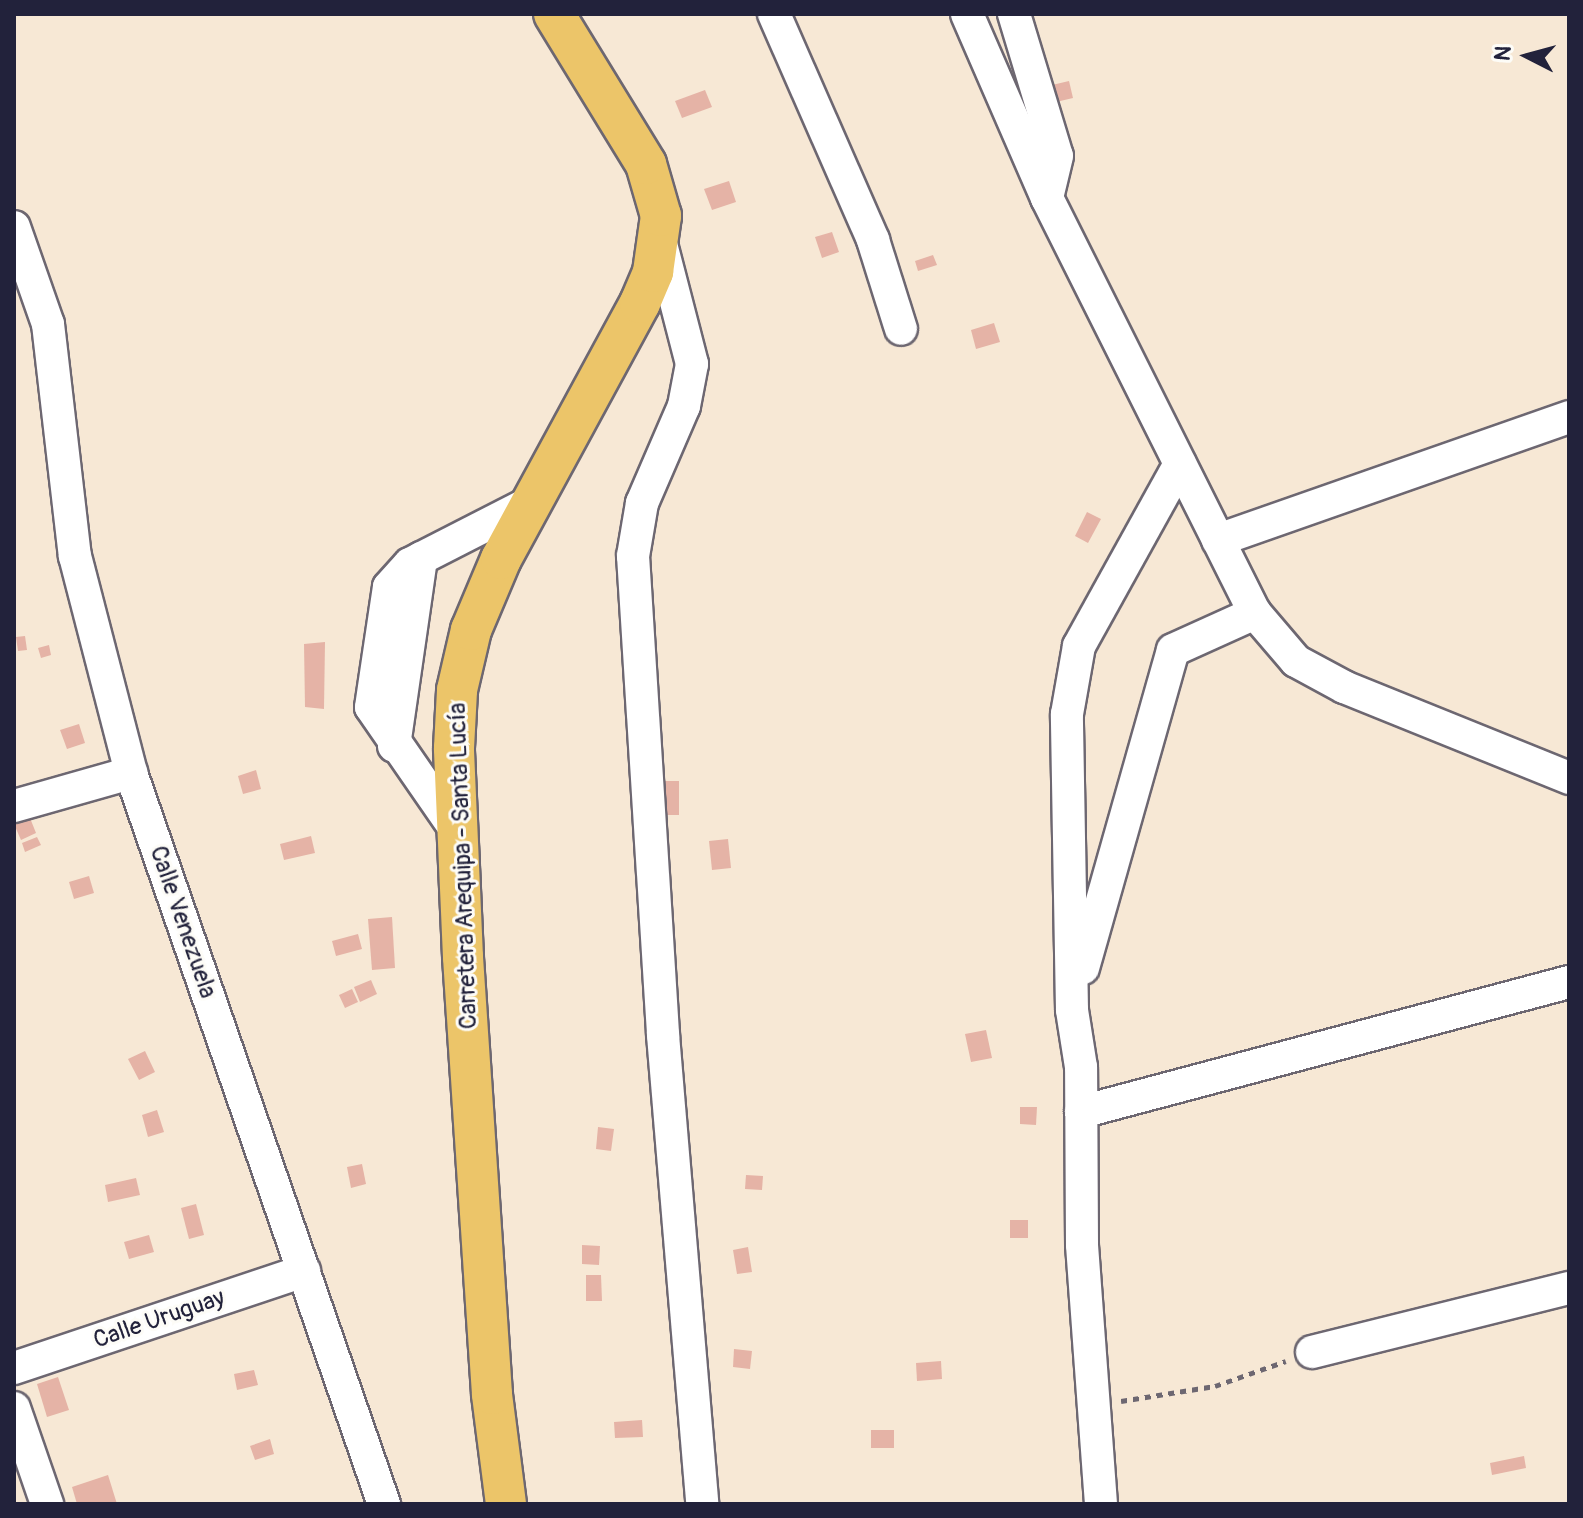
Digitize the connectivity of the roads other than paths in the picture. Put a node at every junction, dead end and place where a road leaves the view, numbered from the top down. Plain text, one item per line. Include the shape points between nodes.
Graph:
1 (554, 14) edge
2 (774, 14) edge
3 (967, 14) edge
4 (1014, 14) edge
5 (1047, 198) junction
6 (14, 227) edge
7 (660, 239) junction
8 (901, 329) dead end
9 (1569, 417) edge
10 (1180, 464) junction
11 (531, 502) junction
12 (1218, 540) junction
13 (1255, 613) junction
14 (131, 773) junction
15 (1569, 778) edge
16 (14, 806) edge
17 (458, 833) junction
18 (1569, 982) edge
19 (1072, 1010) junction
20 (1081, 1112) junction
21 (304, 1271) junction
22 (1569, 1288) edge
23 (1312, 1352) road end
24 (14, 1368) edge
25 (14, 1408) edge
26 (47, 1504) edge
27 (384, 1504) edge
28 (506, 1504) edge
29 (702, 1504) edge
30 (1101, 1504) edge

1 - 7 main road, Carretera Arequipa - Santa Lucía via 646,164 658,196
2 - 8 street via 873,240
3 - 5 street
4 - 5 street via 1057,156
5 - 10 street
6 - 14 street, Calle Venezuela via 48,324 75,556
7 - 11 main road, Carretera Arequipa - Santa Lucía via 640,303
7 - 29 street via 692,364 684,406 642,503 633,556 663,1035
9 - 12 street
10 - 12 street
10 - 19 street via 1079,646 1067,714
11 - 17 main road, Carretera Arequipa - Santa Lucía via 483,600 463,658 454,748
11 - 17 street via 421,558 389,587 371,707
12 - 13 street
13 - 15 street via 1296,661 1344,687
13 - 19 street via 1173,650 1158,686
14 - 16 street
14 - 21 street, Calle Venezuela
17 - 28 main road, Carretera Arequipa - Santa Lucía via 492,1394
18 - 20 street
19 - 20 street
20 - 30 street via 1082,1245
21 - 24 street, Calle Uruguay
21 - 27 street, Calle Venezuela
22 - 23 street
25 - 26 street

